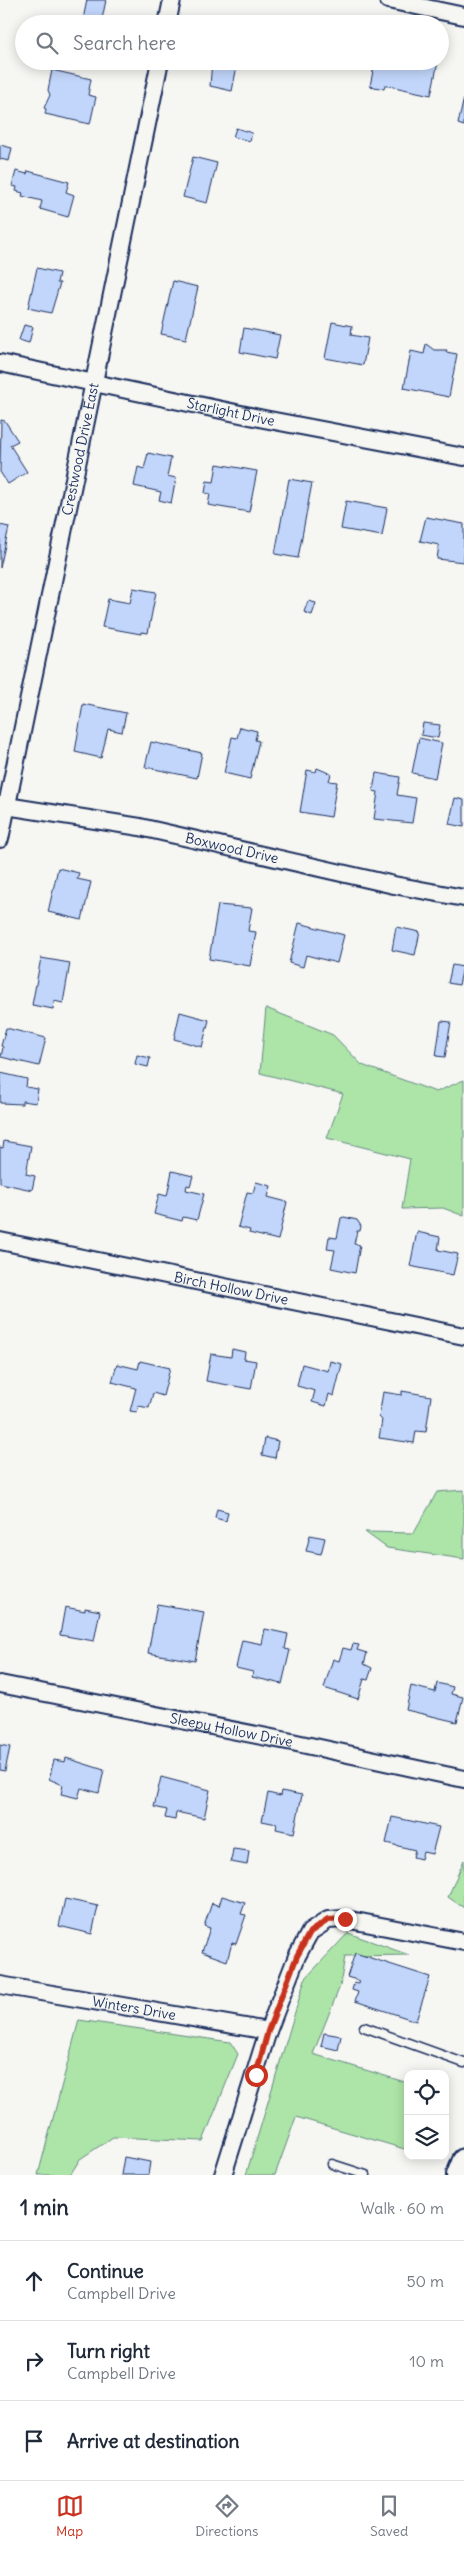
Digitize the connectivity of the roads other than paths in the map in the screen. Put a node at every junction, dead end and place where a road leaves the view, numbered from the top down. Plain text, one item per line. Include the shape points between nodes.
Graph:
1 (172, 0) edge
2 (388, 0) edge
3 (169, 15) edge
4 (464, 16) edge
5 (158, 70) edge
6 (0, 363) edge
7 (93, 381) junction
8 (464, 457) edge
9 (3, 805) edge
10 (0, 839) edge
11 (464, 898) edge
12 (0, 1241) edge
13 (464, 1336) edge
14 (0, 1684) edge
15 (464, 1779) edge
16 (464, 1942) edge
17 (0, 1985) edge
18 (364, 2028) dead end
19 (268, 2031) junction
20 (464, 2063) edge
21 (464, 2160) edge
22 (332, 2164) dead end
23 (223, 2175) edge
24 (366, 2175) edge
25 (458, 2175) edge

1 - 3 street
2 - 4 street
5 - 7 street, Crestwood Drive East
6 - 7 street, Starlight Drive
7 - 8 street, Starlight Drive via 264,419
7 - 9 street, Crestwood Drive East
9 - 10 street, Crestwood Drive East
9 - 11 street, Boxwood Drive via 140,828
12 - 13 street, Birch Hollow Drive
14 - 15 street, Sleepy Hollow Drive
16 - 19 street via 345,1919 328,1920 310,1932 297,1956
17 - 19 street, Winters Drive
18 - 20 lane
19 - 23 street
21 - 25 main road
22 - 24 lane

